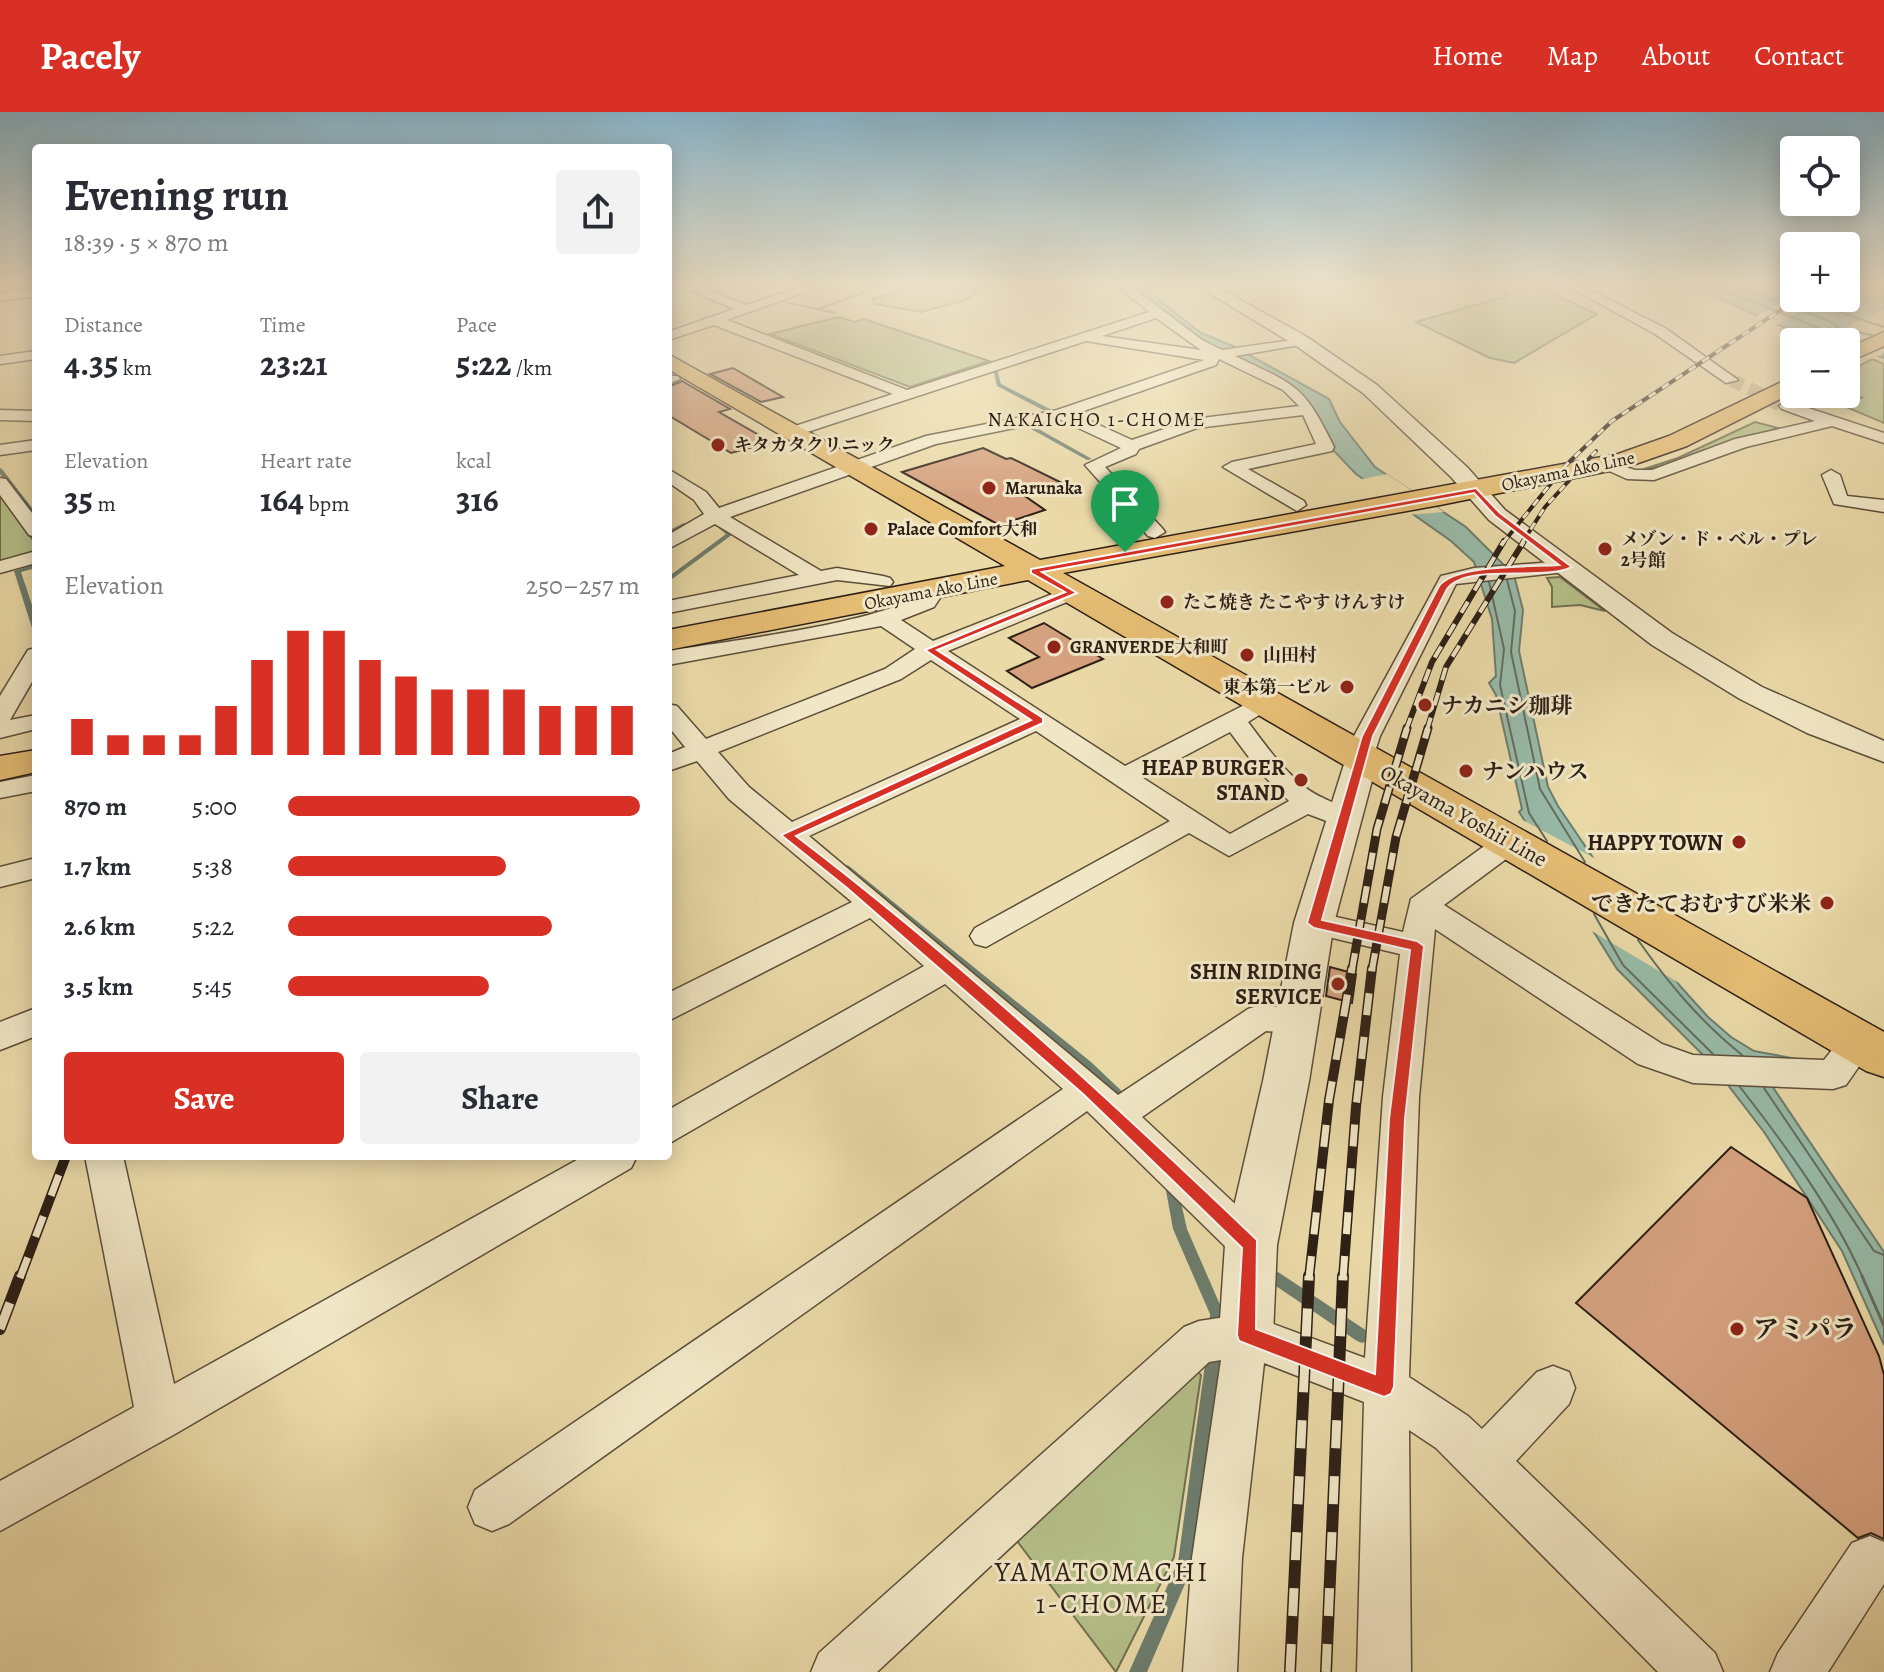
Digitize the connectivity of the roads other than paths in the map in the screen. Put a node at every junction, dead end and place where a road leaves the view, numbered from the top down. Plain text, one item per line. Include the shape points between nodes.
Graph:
1 (23, 357) edge
2 (809, 357) edge
3 (1025, 357) edge
4 (1219, 357) edge
5 (1231, 357) edge
6 (1324, 357) edge
7 (1697, 357) edge
8 (0, 360) edge
9 (672, 374) edge
10 (1731, 380) tunnel mouth
11 (1780, 386) tunnel mouth
12 (1780, 388) edge
13 (908, 395) junction
14 (1819, 408) tunnel mouth
15 (1307, 410) junction
16 (1061, 414) junction
17 (0, 415) edge
18 (32, 416) edge
19 (1834, 421) junction
20 (792, 432) junction
21 (1884, 438) edge
22 (32, 446) edge
23 (1131, 446) junction
24 (0, 450) edge
25 (1605, 465) junction
26 (855, 468) junction
27 (1831, 475) dead end
28 (672, 477) edge
29 (1468, 481) junction
30 (0, 483) edge
31 (688, 488) junction
32 (672, 490) edge
33 (1297, 505) junction
34 (1884, 506) edge
35 (715, 516) junction
36 (32, 526) edge
37 (1155, 532) junction
38 (672, 541) edge
39 (32, 558) edge
40 (1023, 565) junction
41 (0, 567) edge
42 (1567, 567) junction
43 (818, 578) junction
44 (883, 582) junction
45 (933, 592) junction
46 (1072, 593) junction
47 (672, 606) edge
48 (885, 619) junction
49 (672, 622) edge
50 (672, 639) edge
51 (930, 650) junction
52 (672, 657) edge
53 (32, 662) edge
54 (1249, 712) junction
55 (672, 716) edge
56 (0, 717) edge
57 (1039, 720) junction
58 (32, 723) edge
59 (0, 730) edge
60 (32, 744) edge
61 (0, 751) edge
62 (702, 751) junction
63 (1884, 752) edge
64 (1362, 758) junction
65 (32, 762) edge
66 (672, 762) edge
67 (0, 768) edge
68 (1124, 777) junction
69 (32, 784) edge
70 (0, 790) edge
71 (1305, 804) junction
72 (1345, 819) junction
73 (1190, 821) junction
74 (794, 832) junction
75 (1511, 841) junction
76 (32, 869) edge
77 (0, 877) edge
78 (873, 904) junction
79 (1422, 906) junction
80 (1314, 923) junction
81 (986, 936) dead end
82 (1417, 946) junction
83 (947, 968) junction
84 (672, 1006) edge
85 (1298, 1020) junction
86 (32, 1023) edge
87 (0, 1037) edge
88 (1872, 1049) edge
89 (1116, 1104) junction
90 (672, 1126) edge
91 (105, 1160) edge
92 (611, 1160) edge
93 (1251, 1245) junction
94 (1225, 1338) junction
95 (1384, 1387) junction
96 (1553, 1388) dead end
97 (159, 1418) junction
98 (1492, 1453) junction
99 (0, 1507) edge
100 (492, 1507) dead end
101 (1870, 1561) dead end
102 (838, 1672) edge
103 (1210, 1672) edge
104 (1384, 1672) edge
105 (1696, 1672) edge
106 (1797, 1672) edge

1 - 8 street
2 - 13 street
3 - 13 street
4 - 16 street
5 - 15 street via 1288,387
6 - 29 street via 1370,389
7 - 10 street
9 - 20 main road, Okayama Yoshii Line
11 - 29 main road, Okayama Ako Line
12 - 25 main road, Okayama Ako Line via 1678,441
13 - 20 street
14 - 19 street
15 - 23 street via 1194,424
15 - 33 street via 1326,447 1232,467
16 - 23 street
16 - 26 street via 932,440
17 - 18 street
19 - 21 street
19 - 25 street via 1741,443 1654,475 1633,475
20 - 26 main road, Okayama Yoshii Line
22 - 24 street
23 - 37 street via 1094,465
25 - 29 main road, Okayama Ako Line
26 - 35 street
26 - 40 main road, Okayama Yoshii Line
27 - 34 street via 1840,500
28 - 31 street
29 - 33 main road, Okayama Ako Line
29 - 40 main road, Okayama Ako Line via 1209,536
29 - 42 street via 1497,515
30 - 36 street
31 - 32 street
31 - 35 street
33 - 37 main road, Okayama Ako Line
35 - 38 street
35 - 43 street
37 - 40 main road, Okayama Ako Line
39 - 41 street
40 - 44 main road, Okayama Ako Line
40 - 45 main road, Okayama Ako Line
40 - 46 main road, Okayama Yoshii Line
42 - 63 street via 1724,678 1818,726
42 - 64 street via 1448,580 1367,736
43 - 44 street via 849,575
43 - 47 street
44 - 49 main road, Okayama Ako Line
45 - 48 street via 926,602
45 - 50 main road, Okayama Ako Line
46 - 51 street
46 - 54 main road, Okayama Yoshii Line
48 - 51 street
48 - 52 street
51 - 57 street
51 - 62 street via 893,674
53 - 56 street
54 - 64 main road, Okayama Yoshii Line
54 - 68 street
54 - 71 street via 1264,762
55 - 62 street
57 - 68 street
57 - 74 street
58 - 59 street
60 - 61 main road
62 - 66 street
62 - 74 street via 739,793
64 - 72 street
64 - 75 main road, Okayama Yoshii Line
65 - 67 main road
68 - 73 street
69 - 70 street
71 - 72 street
71 - 73 street via 1229,847
72 - 80 street
73 - 81 street
74 - 78 street
75 - 79 street
75 - 88 main road, Okayama Yoshii Line
76 - 77 street
78 - 83 street
78 - 84 street
79 - 82 street
79 - 88 street via 1650,1054 1693,1069 1833,1075
80 - 82 street
80 - 85 street
82 - 95 street via 1397,1119
83 - 89 street
83 - 90 street
85 - 89 street via 1260,1018
85 - 93 street
86 - 87 street
89 - 93 street
89 - 100 street
91 - 97 street
92 - 97 street
93 - 94 street
94 - 95 street
94 - 102 street via 1199,1342
94 - 103 street
95 - 98 street
95 - 104 street
96 - 98 street
97 - 99 street
98 - 105 street
101 - 106 street

